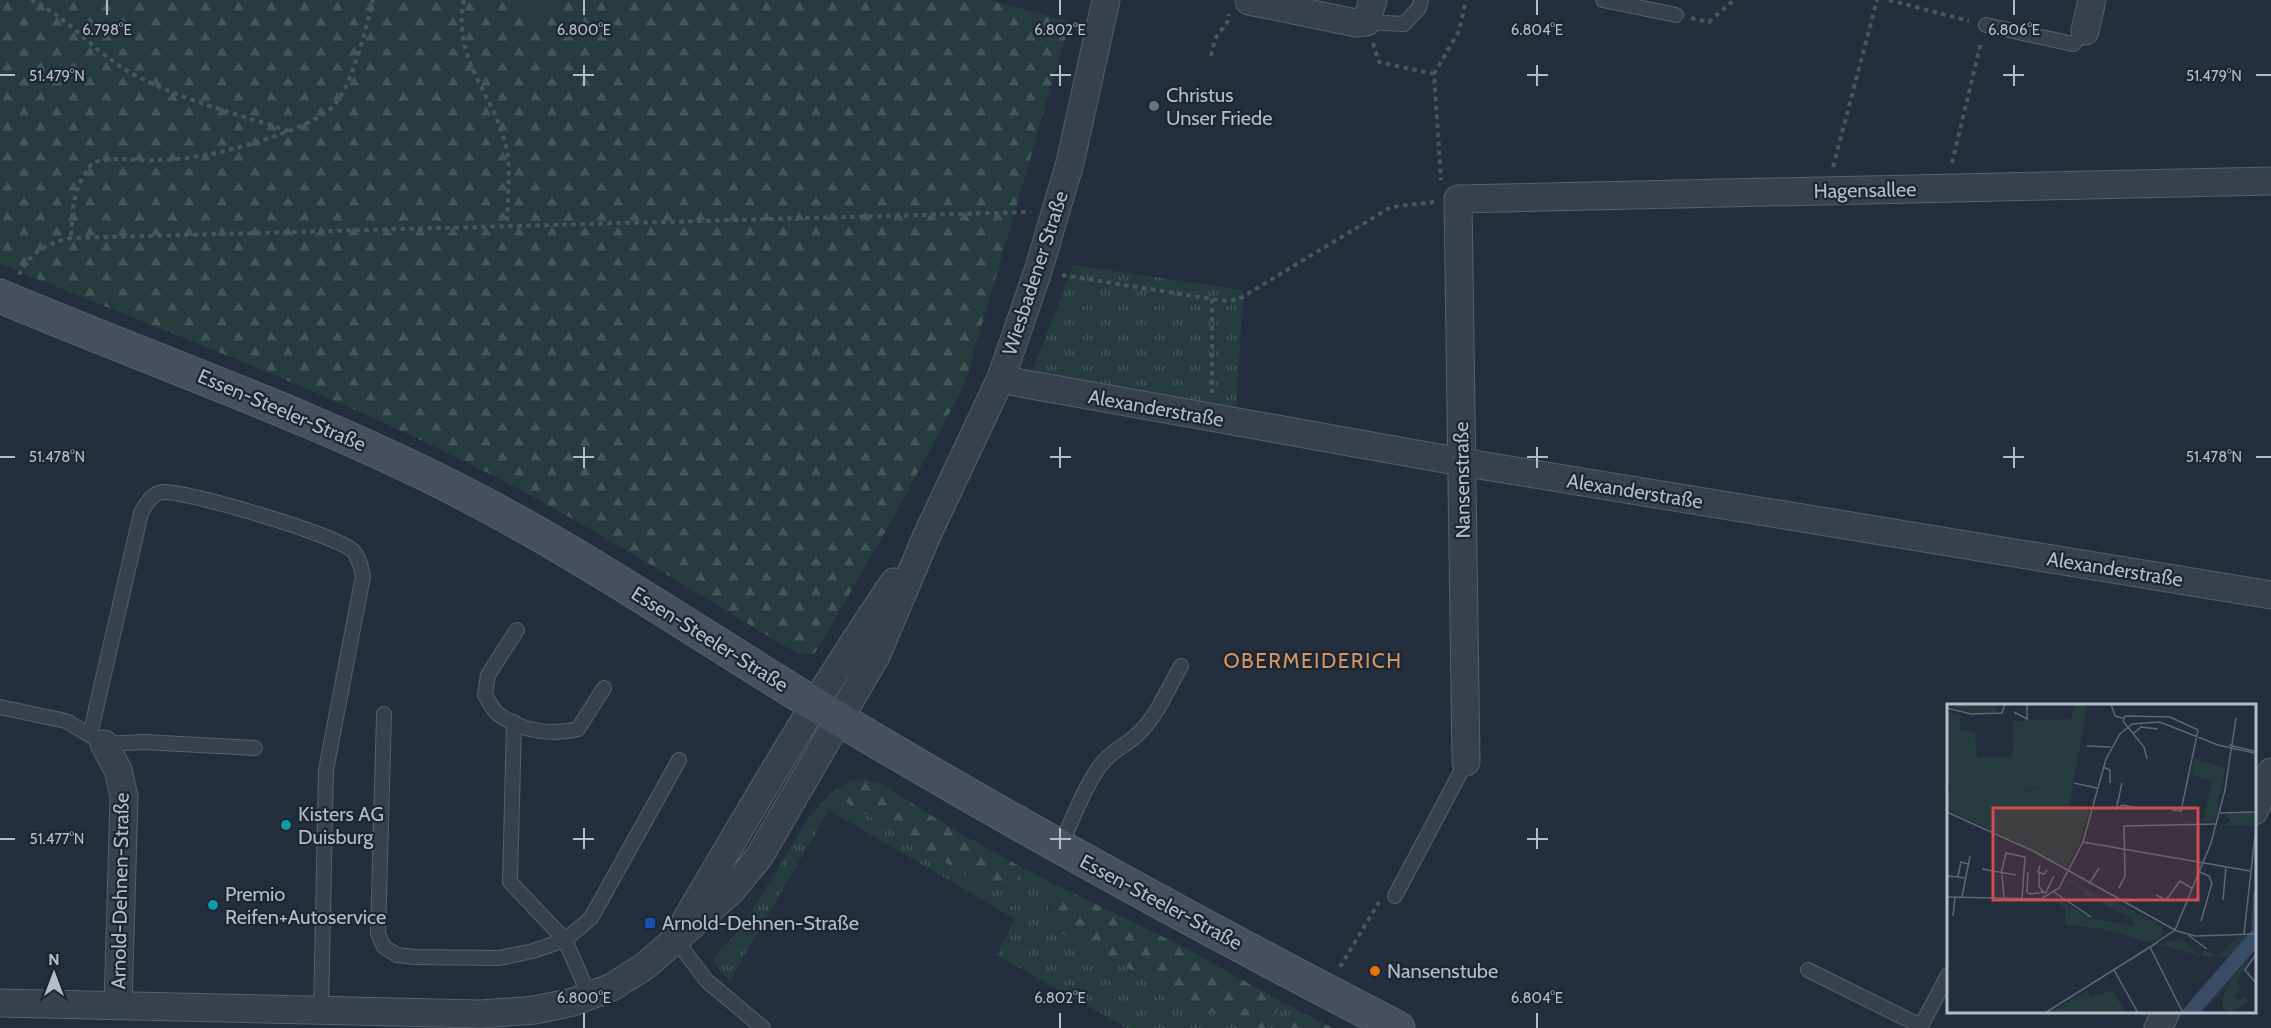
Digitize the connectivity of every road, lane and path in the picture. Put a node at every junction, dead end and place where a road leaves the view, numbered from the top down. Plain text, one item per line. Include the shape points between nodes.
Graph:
1 (31, 0) edge
2 (373, 0) edge
3 (464, 0) edge
4 (1106, 0) edge
5 (1421, 0) edge
6 (1466, 0) edge
7 (1604, 0) edge
8 (1734, 0) edge
9 (1877, 0) edge
10 (1889, 0) edge
11 (2092, 0) edge
12 (1249, 1) edge
13 (1369, 11) edge
14 (1676, 15) joint
15 (1228, 21) dead end
16 (1986, 26) junction
17 (2085, 31) joint
18 (1211, 56) dead end
19 (1434, 74) junction
20 (289, 131) junction
21 (2271, 181) edge
22 (1946, 189) junction
23 (1827, 191) junction
24 (1458, 199) junction
25 (1056, 211) junction
26 (507, 225) junction
27 (71, 238) junction
28 (1038, 271) junction
29 (4, 297) edge
30 (1212, 299) junction
31 (1001, 378) junction
32 (1213, 418) junction
33 (1461, 462) junction
34 (2271, 595) edge
35 (516, 630) dead end
36 (1181, 666) dead end
37 (604, 688) dead end
38 (0, 707) edge
39 (827, 712) junction
40 (384, 714) dead end
41 (514, 722) junction
42 (97, 740) junction
43 (255, 748) dead end
44 (679, 760) dead end
45 (1466, 762) joint
46 (2271, 772) edge
47 (2256, 806) edge
48 (1060, 847) junction
49 (1395, 896) joint
50 (675, 939) junction
51 (565, 940) junction
52 (1808, 970) dead end
53 (1947, 977) edge
54 (1327, 992) junction
55 (589, 995) junction
56 (0, 1003) edge
57 (118, 1006) junction
58 (321, 1011) junction
59 (2165, 1013) edge
60 (763, 1028) edge
61 (1398, 1028) edge
62 (2158, 1028) edge

1 - 20 path via 49,8 124,69 164,90
2 - 20 path via 354,65 336,102 315,119
3 - 26 path via 460,17 465,51 497,118 507,153
4 - 25 street, Wiesbadener Straße
5 - 13 lane via 1404,24 1385,24
6 - 19 path via 1459,31
7 - 14 lane
8 - 14 path via 1709,22
9 - 23 path
10 - 16 path
11 - 17 street
12 - 13 street via 1356,23
13 - 19 path via 1379,62
15 - 18 path via 1215,39
16 - 17 lane via 2073,44
16 - 22 path
19 - 24 path via 1442,189
20 - 27 path via 248,146 195,158 111,158 93,162 74,195
21 - 22 street, Hagensallee
22 - 23 street, Hagensallee
23 - 24 street, Hagensallee
24 - 30 path via 1391,207 1239,299
24 - 33 street, Nansenstraße
25 - 26 path
25 - 28 street, Wiesbadener Straße
26 - 27 path
27 - 29 path via 50,243 25,263
28 - 30 path
28 - 31 street, Wiesbadener Straße
29 - 39 main road, Essen-Steeler-Straße via 229,387 408,465 549,539
30 - 32 path
31 - 32 street, Alexanderstraße
31 - 39 street, Wiesbadener Straße via 928,533 843,657
32 - 33 street, Alexanderstraße
33 - 34 street, Alexanderstraße
33 - 45 street, Nansenstraße
35 - 41 lane via 488,675 485,695 497,714
36 - 48 lane via 1154,716 1102,763
37 - 41 lane via 578,729 561,733 531,730
38 - 42 lane via 66,721
39 - 48 main road, Essen-Steeler-Straße
39 - 50 street, Arnold-Dehnen-Straße
40 - 51 lane via 378,934 384,947 397,955 499,958
41 - 51 lane via 510,882
42 - 43 lane
42 - 57 street, Arnold-Dehnen-Straße via 118,770 124,796
42 - 58 lane via 102,690 141,513 149,499 161,492 190,495 321,535 352,550 363,576 326,770
44 - 51 lane via 591,918
45 - 49 lane
46 - 47 street
48 - 54 main road, Essen-Steeler-Straße
49 - 54 path via 1378,902
50 - 55 street, Arnold-Dehnen-Straße via 645,966 612,987
50 - 60 lane via 707,981
51 - 55 lane
52 - 53 lane via 1921,1026
54 - 61 main road, Essen-Steeler-Straße
55 - 58 street, Arnold-Dehnen-Straße via 535,1010 480,1014
56 - 57 street, Arnold-Dehnen-Straße
57 - 58 street, Arnold-Dehnen-Straße
59 - 62 street

